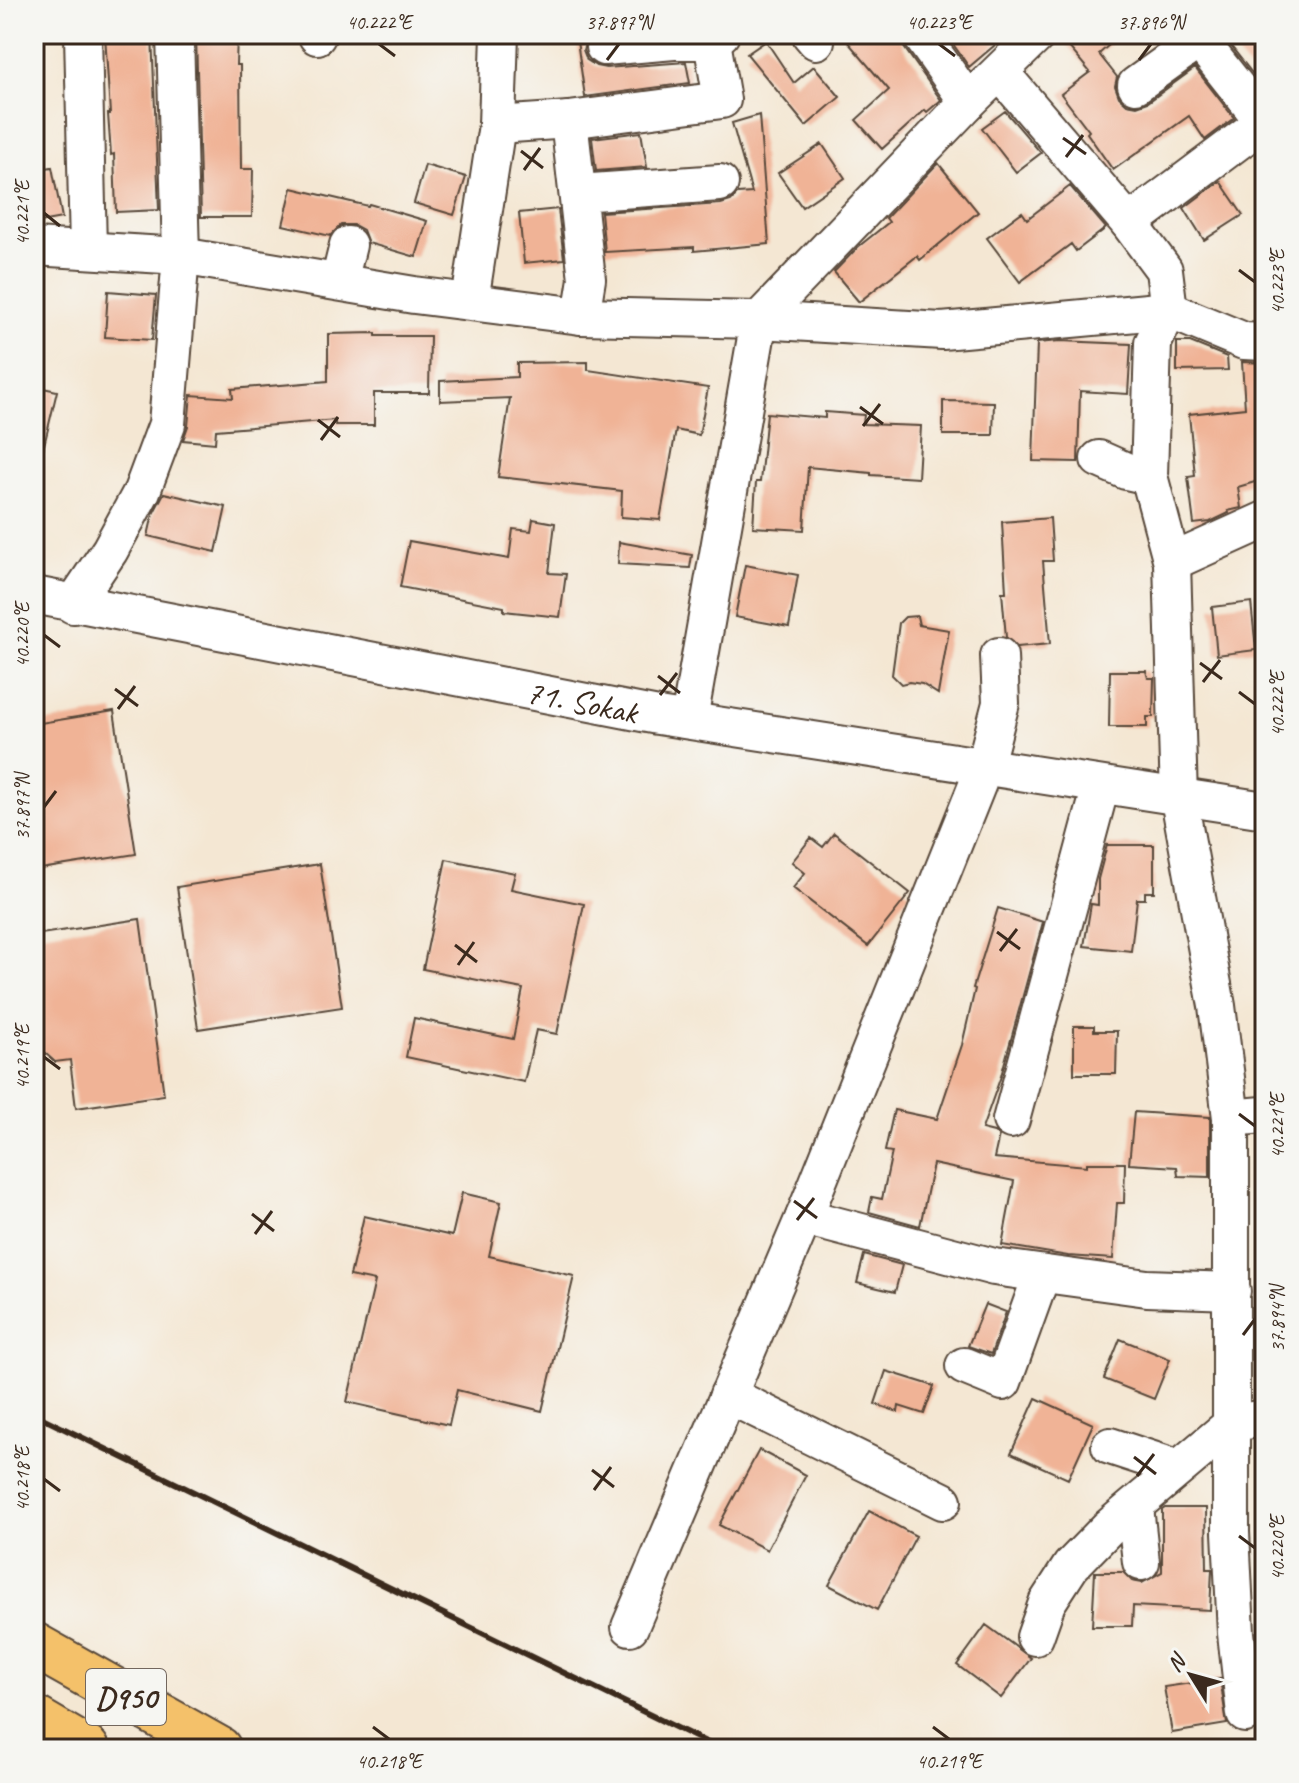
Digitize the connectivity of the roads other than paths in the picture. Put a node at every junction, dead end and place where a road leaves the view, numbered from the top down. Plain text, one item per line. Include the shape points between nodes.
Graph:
1 (83, 34) edge
2 (175, 34) edge
3 (500, 34) edge
4 (920, 34) edge
5 (1032, 37) edge
6 (717, 38) edge
7 (1204, 38) edge
8 (604, 47) dead end
9 (1000, 72) junction
10 (1136, 85) dead end
11 (968, 102) junction
12 (569, 120) junction
13 (1264, 121) edge
14 (497, 125) junction
15 (720, 183) dead end
16 (578, 193) junction
17 (1129, 223) junction
18 (348, 245) dead end
19 (34, 247) edge
20 (88, 249) junction
21 (181, 256) junction
22 (339, 282) junction
23 (470, 301) junction
24 (1169, 310) junction
25 (581, 316) junction
26 (759, 320) junction
27 (1265, 342) edge
28 (1099, 459) dead end
29 (1149, 476) junction
30 (1265, 520) edge
31 (1172, 562) junction
32 (34, 595) edge
33 (73, 605) junction
34 (999, 656) dead end
35 (689, 720) junction
36 (984, 768) junction
37 (1101, 786) junction
38 (1179, 799) junction
39 (1265, 810) edge
40 (1247, 1116) edge
41 (1011, 1120) dead end
42 (804, 1217) junction
43 (1042, 1274) junction
44 (1232, 1291) junction
45 (964, 1366) dead end
46 (728, 1395) junction
47 (1249, 1420) edge
48 (1110, 1446) dead end
49 (1177, 1468) junction
50 (943, 1501) dead end
51 (1135, 1507) junction
52 (1141, 1562) dead end
53 (630, 1627) dead end
54 (1035, 1637) dead end
55 (34, 1645) edge
56 (1245, 1714) dead end
57 (34, 1718) edge
58 (87, 1749) edge
59 (219, 1749) edge

1 - 20 street
2 - 21 street
3 - 14 street
4 - 11 street
5 - 9 street
6 - 8 street
6 - 12 street via 722,100
7 - 10 street
7 - 13 street
9 - 11 street
9 - 17 street
11 - 26 street
12 - 14 street
12 - 16 street
13 - 17 street
14 - 23 street
15 - 16 street
16 - 25 street via 587,279
17 - 24 street via 1164,270
18 - 22 street
19 - 20 street
20 - 21 street
21 - 22 street
21 - 33 street via 167,424 142,491
22 - 23 street
23 - 25 street
24 - 26 street via 942,331
24 - 27 street via 1244,341
24 - 29 street via 1153,343
25 - 26 street
26 - 35 street
28 - 29 street
29 - 31 street
30 - 31 street
31 - 38 street
32 - 33 street, 71. Sokak
33 - 35 street, 71. Sokak
34 - 36 street via 1001,703
35 - 36 street, 71. Sokak
36 - 37 street, 71. Sokak
36 - 42 street
37 - 38 street, 71. Sokak
37 - 41 street
38 - 39 street, 71. Sokak
38 - 40 street via 1217,1006
40 - 44 street
42 - 43 street via 994,1267
42 - 46 street
43 - 44 street via 1147,1288
43 - 45 street via 1003,1382
44 - 47 street
46 - 50 street
46 - 53 street
47 - 49 street
47 - 56 street via 1231,1532
48 - 49 street
49 - 51 street
51 - 52 street
51 - 54 street via 1071,1566 1047,1603
55 - 59 highway, D950
57 - 58 highway, D950

